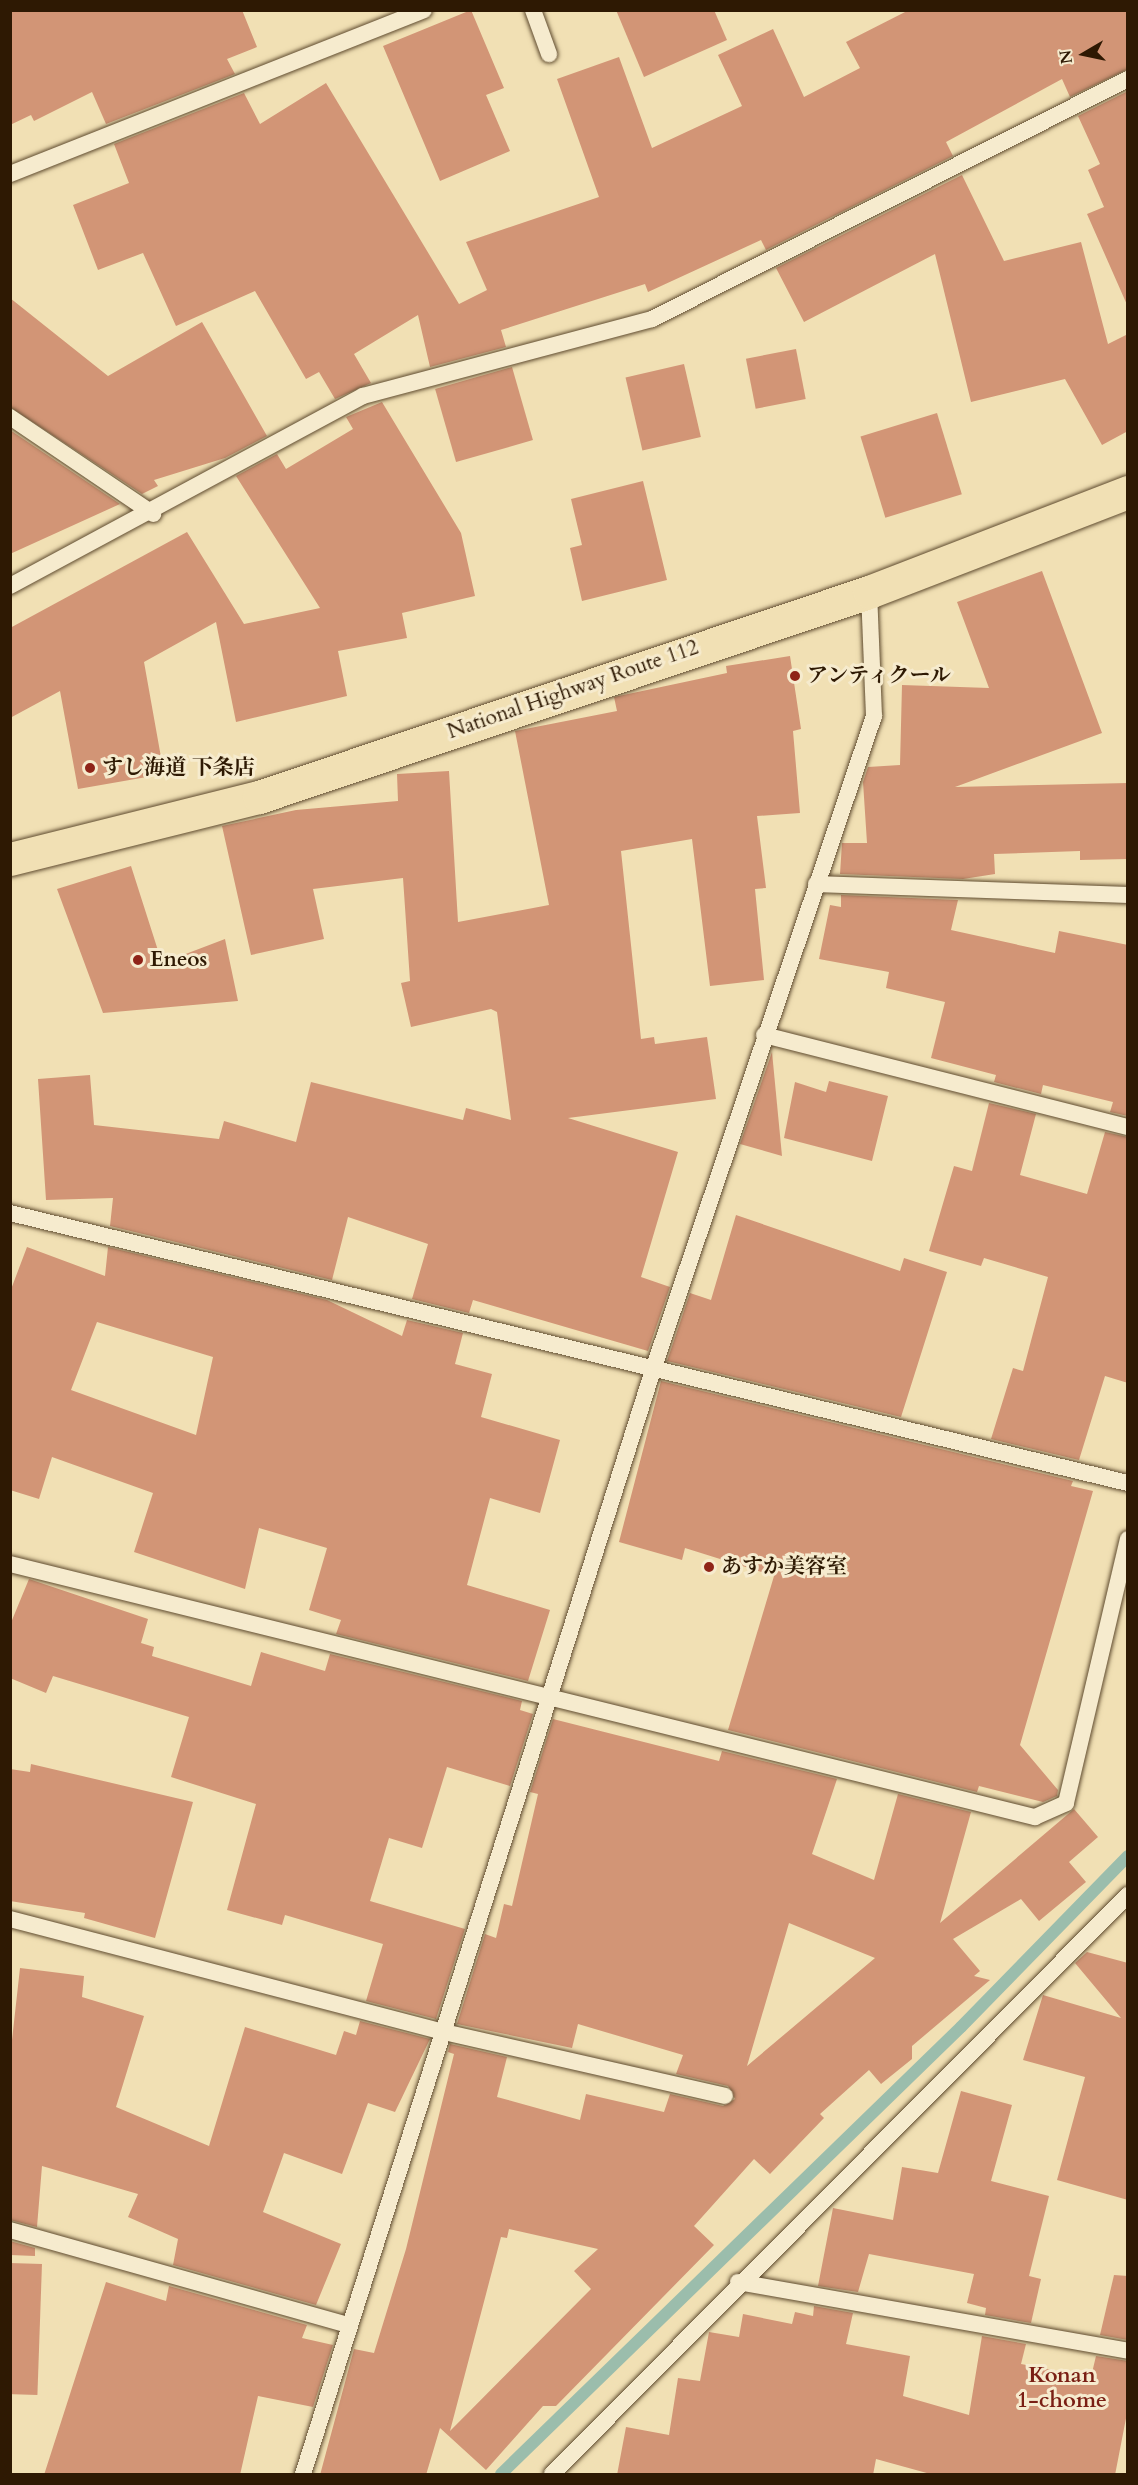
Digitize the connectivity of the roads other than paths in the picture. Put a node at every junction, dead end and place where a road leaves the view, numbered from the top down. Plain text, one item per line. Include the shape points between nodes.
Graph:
1 (424, 10) edge
2 (533, 10) edge
3 (549, 54) dead end
4 (1128, 79) edge
5 (10, 174) edge
6 (10, 417) edge
7 (1128, 492) edge
8 (153, 514) junction
9 (10, 586) edge
10 (868, 592) junction
11 (10, 859) edge
12 (816, 884) junction
13 (1128, 895) edge
14 (764, 1035) junction
15 (1128, 1127) edge
16 (10, 1213) edge
17 (655, 1364) junction
18 (1128, 1482) edge
19 (1128, 1539) edge
20 (10, 1564) edge
21 (548, 1697) junction
22 (1128, 1896) edge
23 (10, 1919) edge
24 (444, 2032) junction
25 (724, 2096) dead end
26 (10, 2230) edge
27 (738, 2282) junction
28 (348, 2325) junction
29 (1128, 2352) edge
30 (303, 2475) edge
31 (552, 2475) edge

1 - 5 lane
2 - 3 lane
4 - 8 lane via 652,319 363,396
6 - 8 lane
7 - 10 highway, National Highway Route 112
8 - 9 lane
10 - 11 highway, National Highway Route 112 via 259,797
10 - 12 lane via 874,716
12 - 13 lane
12 - 14 lane
14 - 15 lane
14 - 17 lane
16 - 17 lane
17 - 18 lane
17 - 21 lane
19 - 21 lane via 1066,1803 1035,1817
20 - 21 lane
21 - 24 lane
22 - 27 lane
23 - 24 lane
24 - 25 lane
24 - 28 lane
26 - 28 lane
27 - 29 lane
27 - 31 lane
28 - 30 lane

